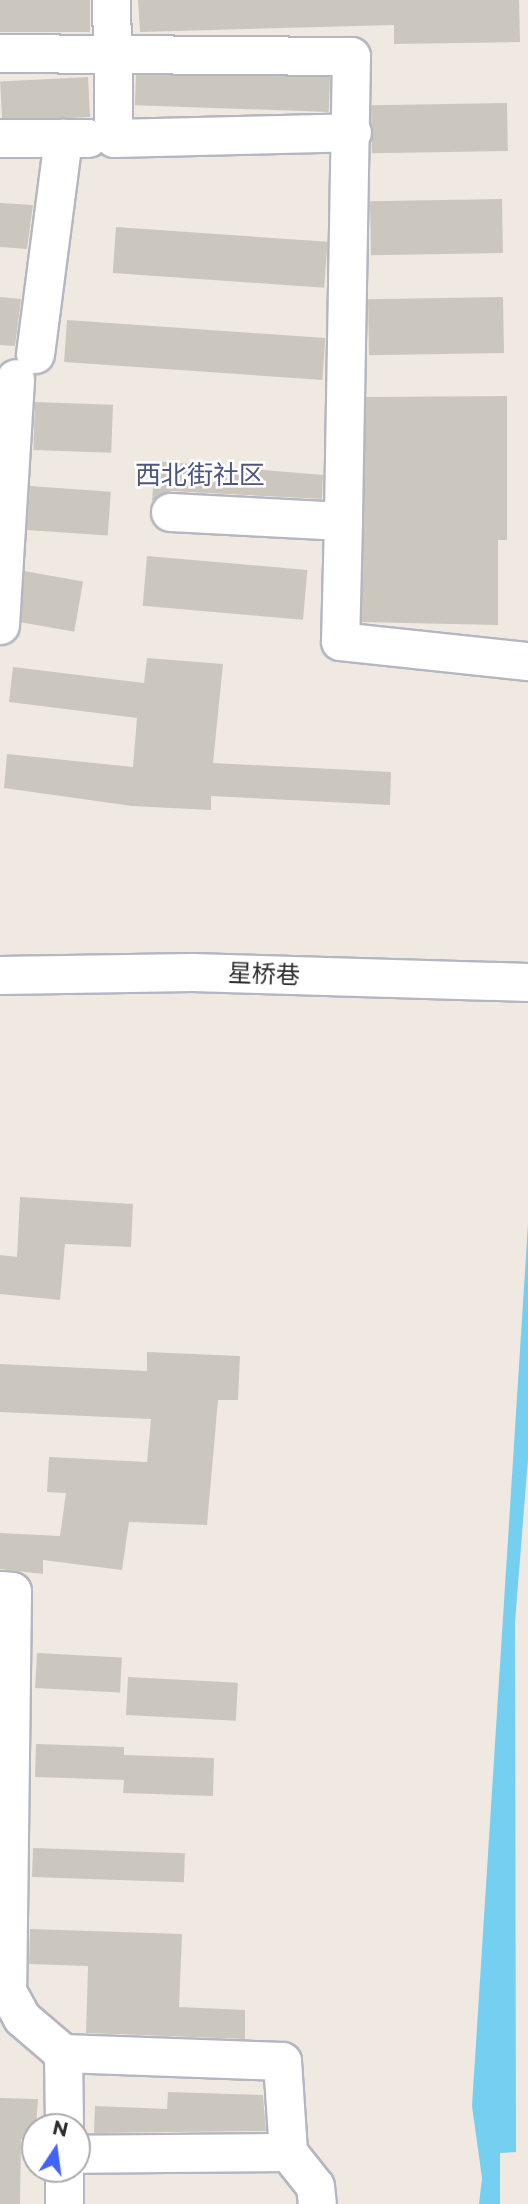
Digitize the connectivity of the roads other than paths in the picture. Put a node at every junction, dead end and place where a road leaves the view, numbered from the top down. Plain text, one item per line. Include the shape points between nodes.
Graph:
1 (111, 0) edge
2 (0, 53) edge
3 (112, 54) junction
4 (352, 132) junction
5 (0, 138) edge
6 (63, 138) junction
7 (114, 138) junction
8 (170, 512) dead end
9 (343, 521) junction
10 (0, 625) edge
11 (528, 661) edge
12 (0, 975) edge
13 (528, 982) edge
14 (0, 1590) edge
15 (63, 2053) junction
16 (64, 2113) edge
17 (288, 2152) junction
18 (91, 2154) edge
19 (64, 2183) edge
20 (64, 2204) edge
21 (317, 2204) edge

1 - 3 street
2 - 3 street
3 - 4 street via 351,56
3 - 7 street
4 - 7 street
4 - 9 street
5 - 6 street
6 - 7 street
6 - 10 street via 25,366
8 - 9 street
9 - 11 street via 340,641
12 - 13 street, 星桥巷 via 192,972
14 - 15 street via 12,1591 7,1991 22,2018
15 - 16 street
15 - 17 street via 282,2061
17 - 18 street
17 - 21 street via 315,2186
19 - 20 street

